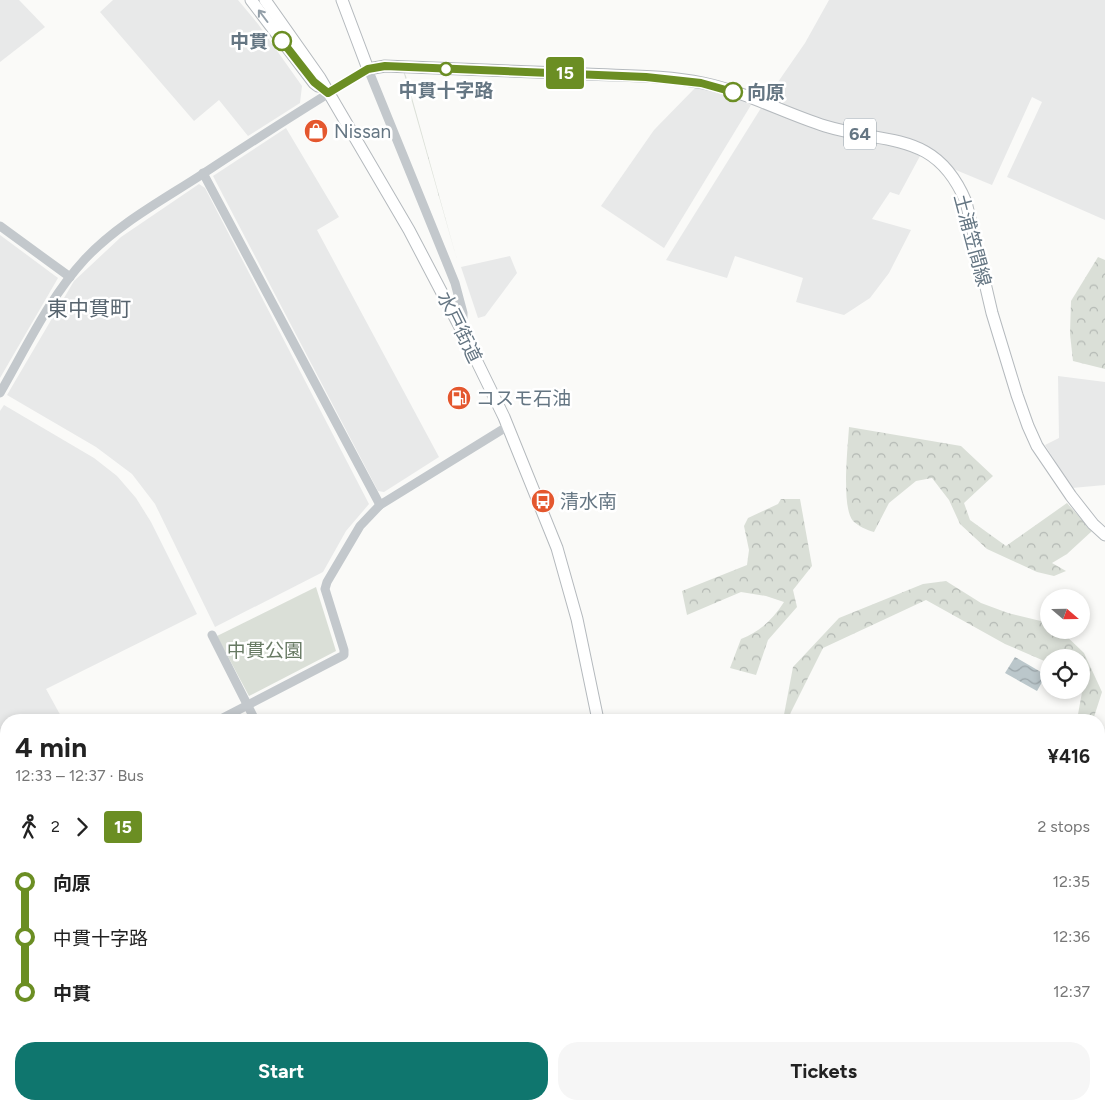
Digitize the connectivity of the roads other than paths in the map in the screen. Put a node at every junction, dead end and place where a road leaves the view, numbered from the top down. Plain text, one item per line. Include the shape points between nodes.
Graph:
1 (251, 0) edge
2 (265, 0) edge
3 (342, 0) edge
4 (368, 69) junction
5 (328, 93) junction
6 (203, 173) junction
7 (0, 226) edge
8 (70, 277) junction
9 (463, 332) junction
10 (0, 393) edge
11 (508, 426) junction
12 (380, 505) junction
13 (1105, 535) edge
14 (212, 635) dead end
15 (248, 706) junction
16 (231, 714) edge
17 (252, 714) edge
18 (597, 714) edge

5 -> 1 main road, 水戸街道 via 314,82
2 - 5 main road, 水戸街道
3 - 4 main road
4 - 5 street
4 - 9 street via 455,283 464,321
4 - 13 main road, 土浦笠間線 / 64 via 385,66 646,77 701,83 826,126 895,140 929,152 953,177 966,202 992,313 1017,395 1037,446 1083,512
5 - 6 street
5 - 9 main road, 水戸街道 via 409,230
6 - 8 street via 122,228
6 - 12 street
7 - 8 street
8 - 10 street
9 - 11 main road, 水戸街道
11 - 12 street
11 - 18 main road, 水戸街道 via 557,548 577,619
12 - 15 street via 360,526 325,589 344,655
14 - 15 street
15 - 16 street
15 - 17 street

